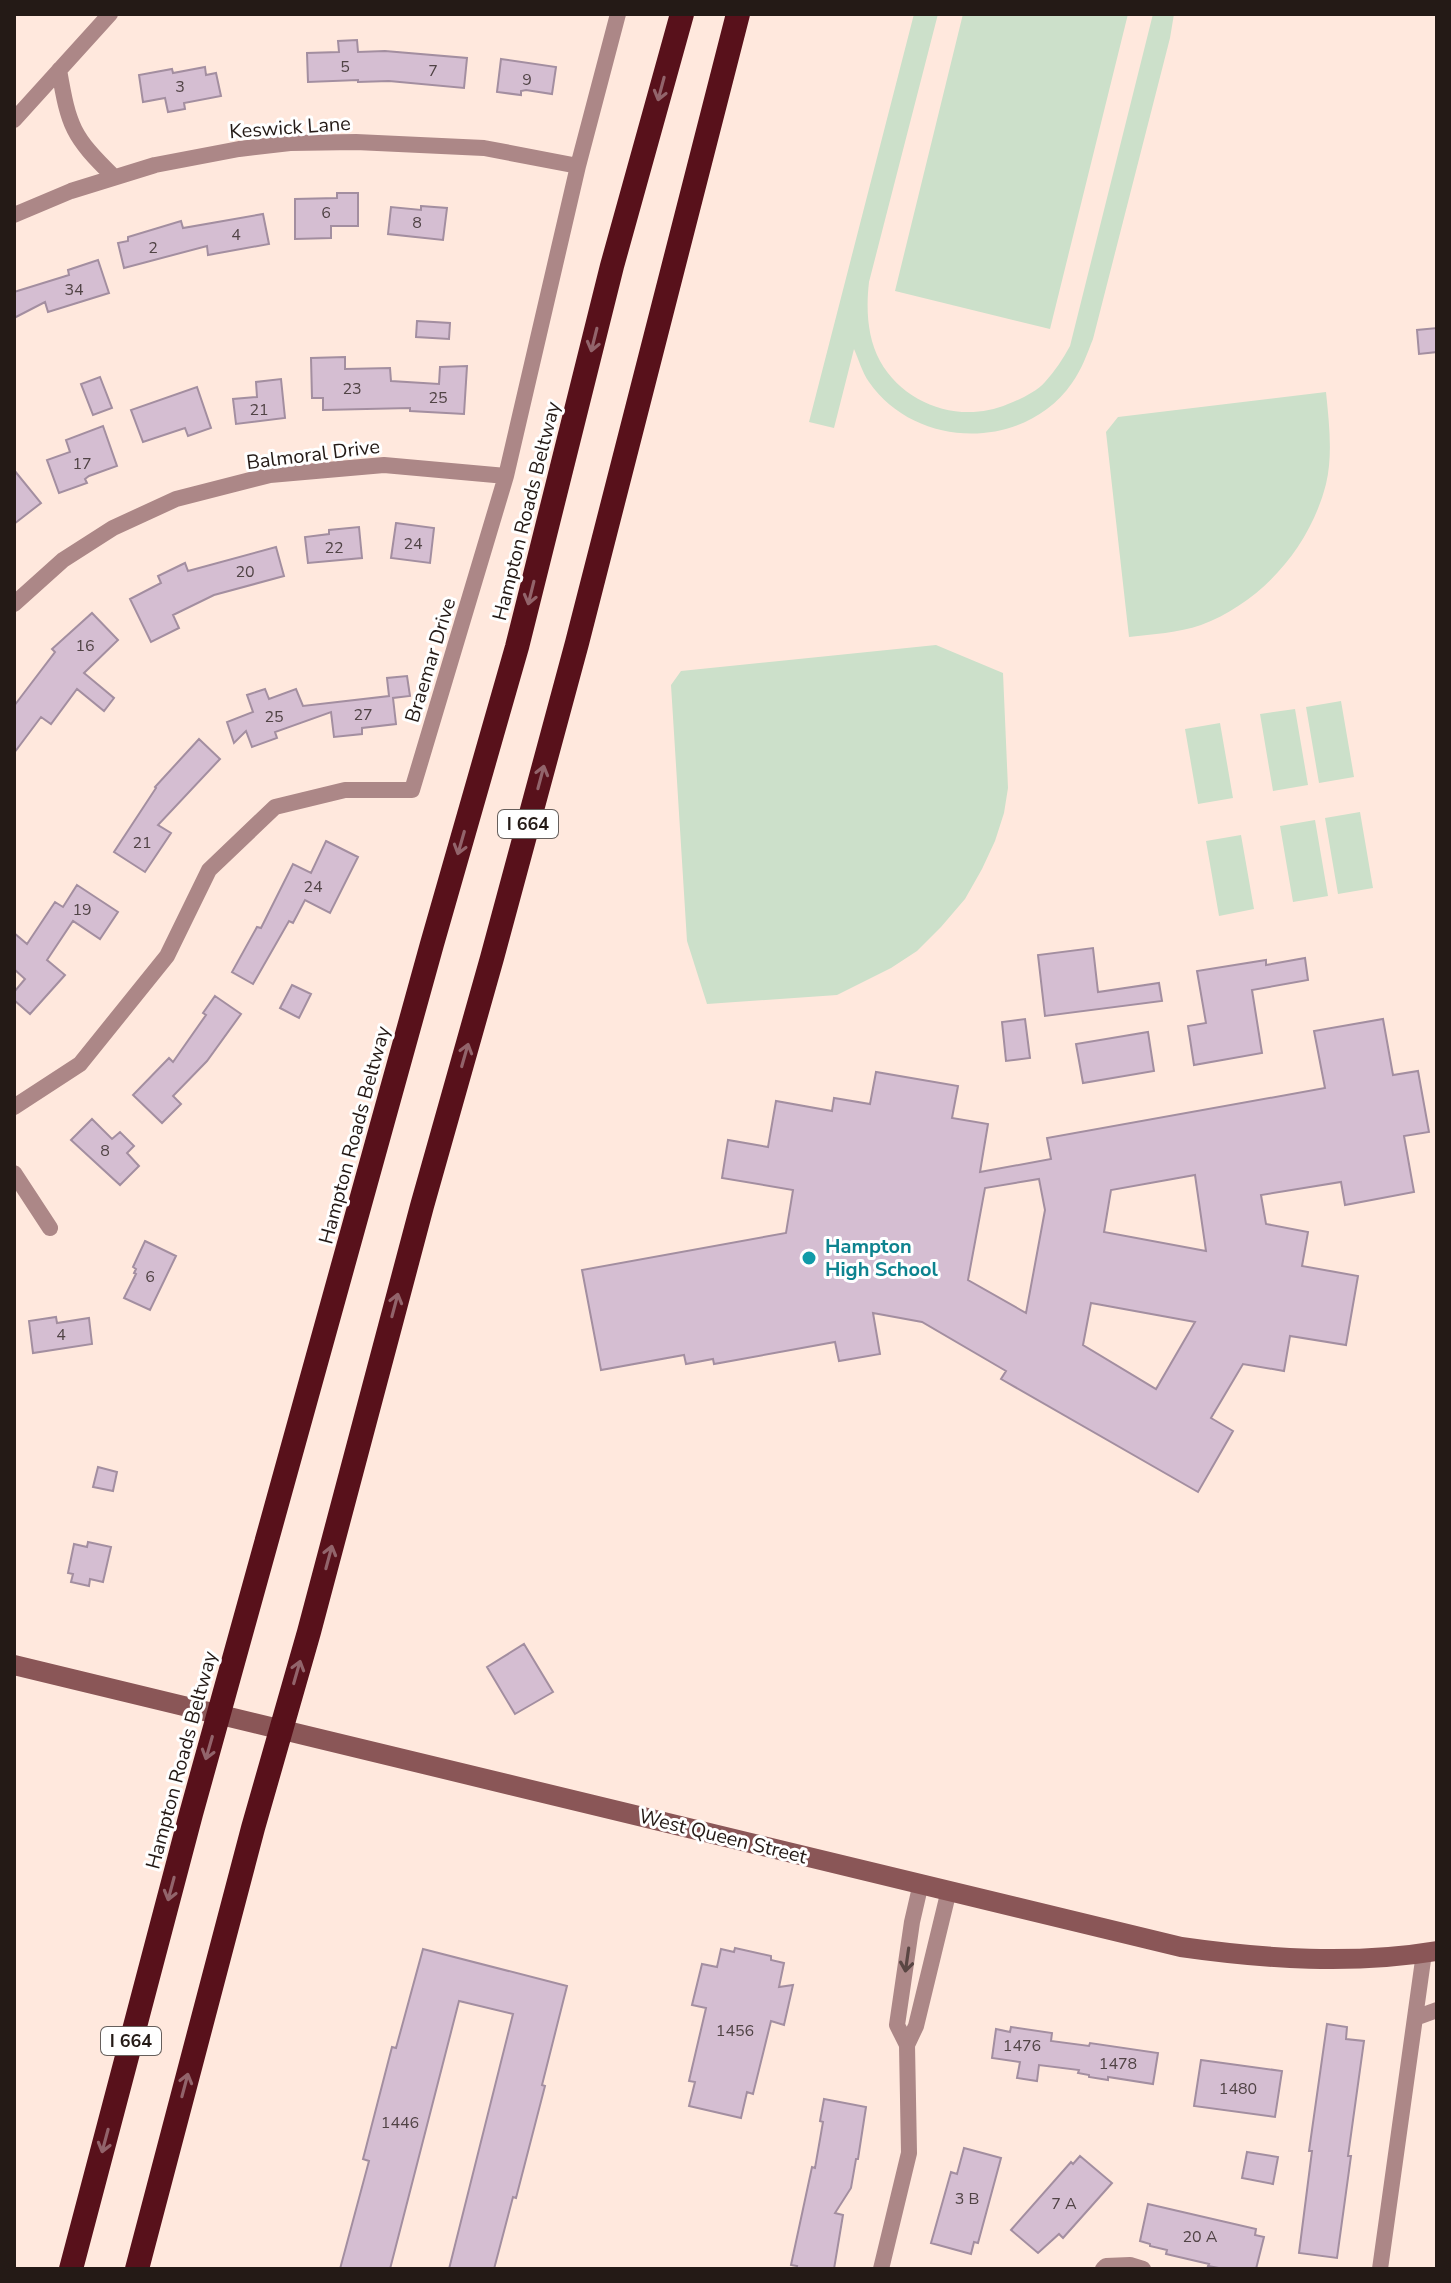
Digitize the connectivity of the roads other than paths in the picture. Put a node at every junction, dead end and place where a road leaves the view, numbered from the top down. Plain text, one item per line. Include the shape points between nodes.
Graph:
1 (110, 14) edge
2 (618, 14) edge
3 (682, 14) edge
4 (738, 14) edge
5 (59, 70) junction
6 (14, 120) edge
7 (578, 166) junction
8 (114, 177) junction
9 (14, 215) edge
10 (506, 476) junction
11 (14, 604) edge
12 (14, 1107) edge
13 (14, 1173) edge
14 (50, 1228) dead end
15 (14, 1665) edge
16 (921, 1883) junction
17 (949, 1890) junction
18 (1431, 1952) edge
19 (1437, 2010) edge
20 (1415, 2018) junction
21 (907, 2045) junction
22 (71, 2269) edge
23 (137, 2269) edge
24 (881, 2269) edge
25 (1103, 2269) edge
26 (1143, 2269) edge
27 (1380, 2269) edge

1 - 5 street
2 - 7 street, Braemar Drive
3 -> 22 highway, Hampton Roads Beltway / I 664 via 612,266 517,647 191,1814
23 -> 4 highway, I 664 via 577,643
5 - 6 street
5 - 8 street via 75,134
7 - 8 street, Keswick Lane via 484,148 290,143 196,156
7 - 10 street, Braemar Drive
8 - 9 street, Keswick Lane
10 - 11 street, Balmoral Drive via 384,465 270,475 176,499 113,528 63,560
10 - 12 street, Braemar Drive via 412,790 345,790 275,807 209,870 167,956 80,1064
13 - 14 street
15 - 16 main road, West Queen Street
16 - 17 main road, West Queen Street
16 -> 21 street via 897,2025
17 - 18 main road, West Queen Street via 1181,1947 1226,1953 1323,1959
17 - 21 street
18 - 20 street
19 - 20 street
20 - 27 street
21 - 24 street via 909,2153
25 - 26 street

